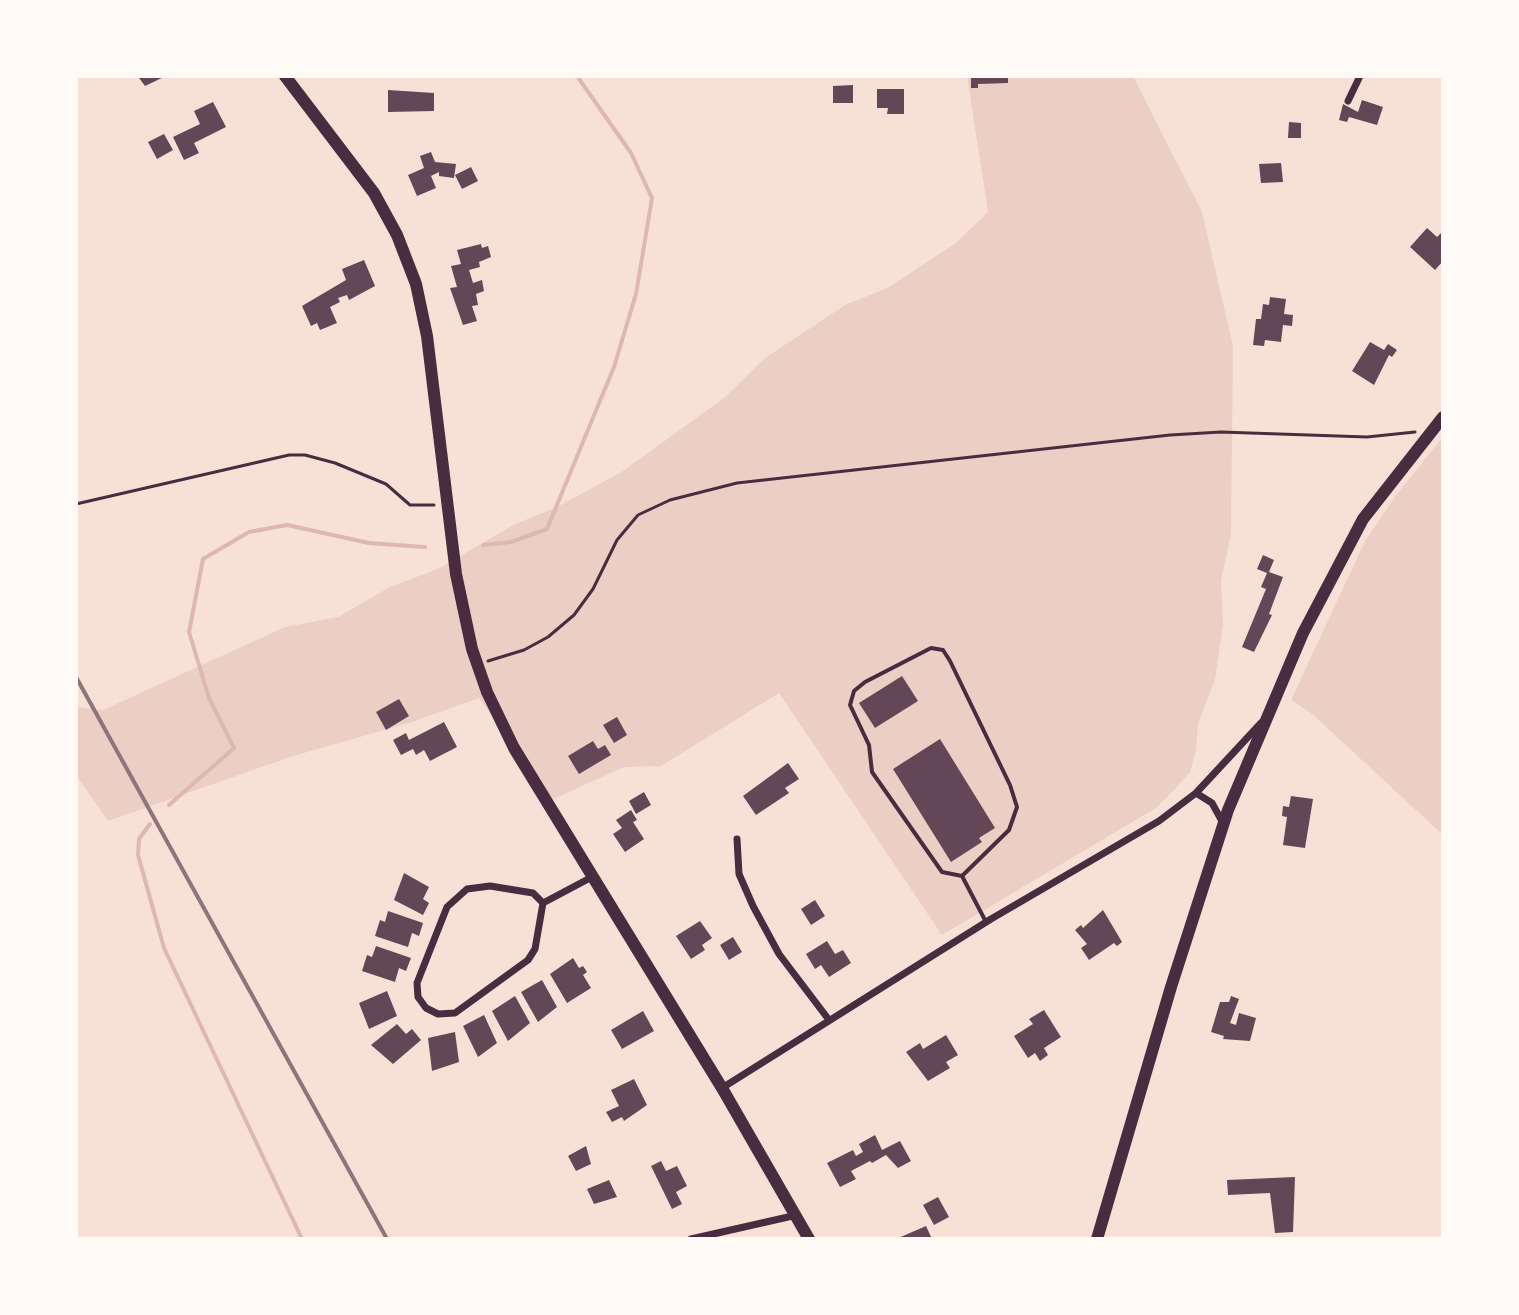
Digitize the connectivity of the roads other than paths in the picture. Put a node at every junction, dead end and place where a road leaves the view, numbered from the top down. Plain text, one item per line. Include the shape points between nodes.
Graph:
1 (285, 76) edge
2 (1360, 76) edge
3 (1348, 101) dead end
4 (1443, 417) edge
5 (1269, 714) junction
6 (1196, 793) junction
7 (1223, 823) junction
8 (737, 839) dead end
9 (962, 876) junction
10 (592, 877) junction
11 (543, 903) junction
12 (986, 922) junction
13 (829, 1020) junction
14 (722, 1088) junction
15 (797, 1215) junction
16 (691, 1239) edge
17 (809, 1239) edge
18 (1097, 1239) edge

1 - 10 main road via 366,180 407,258 427,336 456,574 476,662 514,748
2 - 3 street
4 - 5 main road via 1363,519 1303,633
5 - 6 street
5 - 7 main road
6 - 7 street via 1212,803
6 - 12 street via 1159,821
7 - 18 main road
8 - 13 street via 739,874 753,906 779,954
9 - 9 lane via 1009,830 1017,807 950,661 943,650 931,648 865,682 854,691 850,705 869,745 872,772 942,872
9 - 12 lane
10 - 11 street
10 - 14 main road
11 - 11 street via 533,893 512,887 478,887 458,894 447,907 417,983 426,1008 455,1013 528,960 541,930
12 - 13 street
13 - 14 street
14 - 15 main road
15 - 16 street
15 - 17 main road

